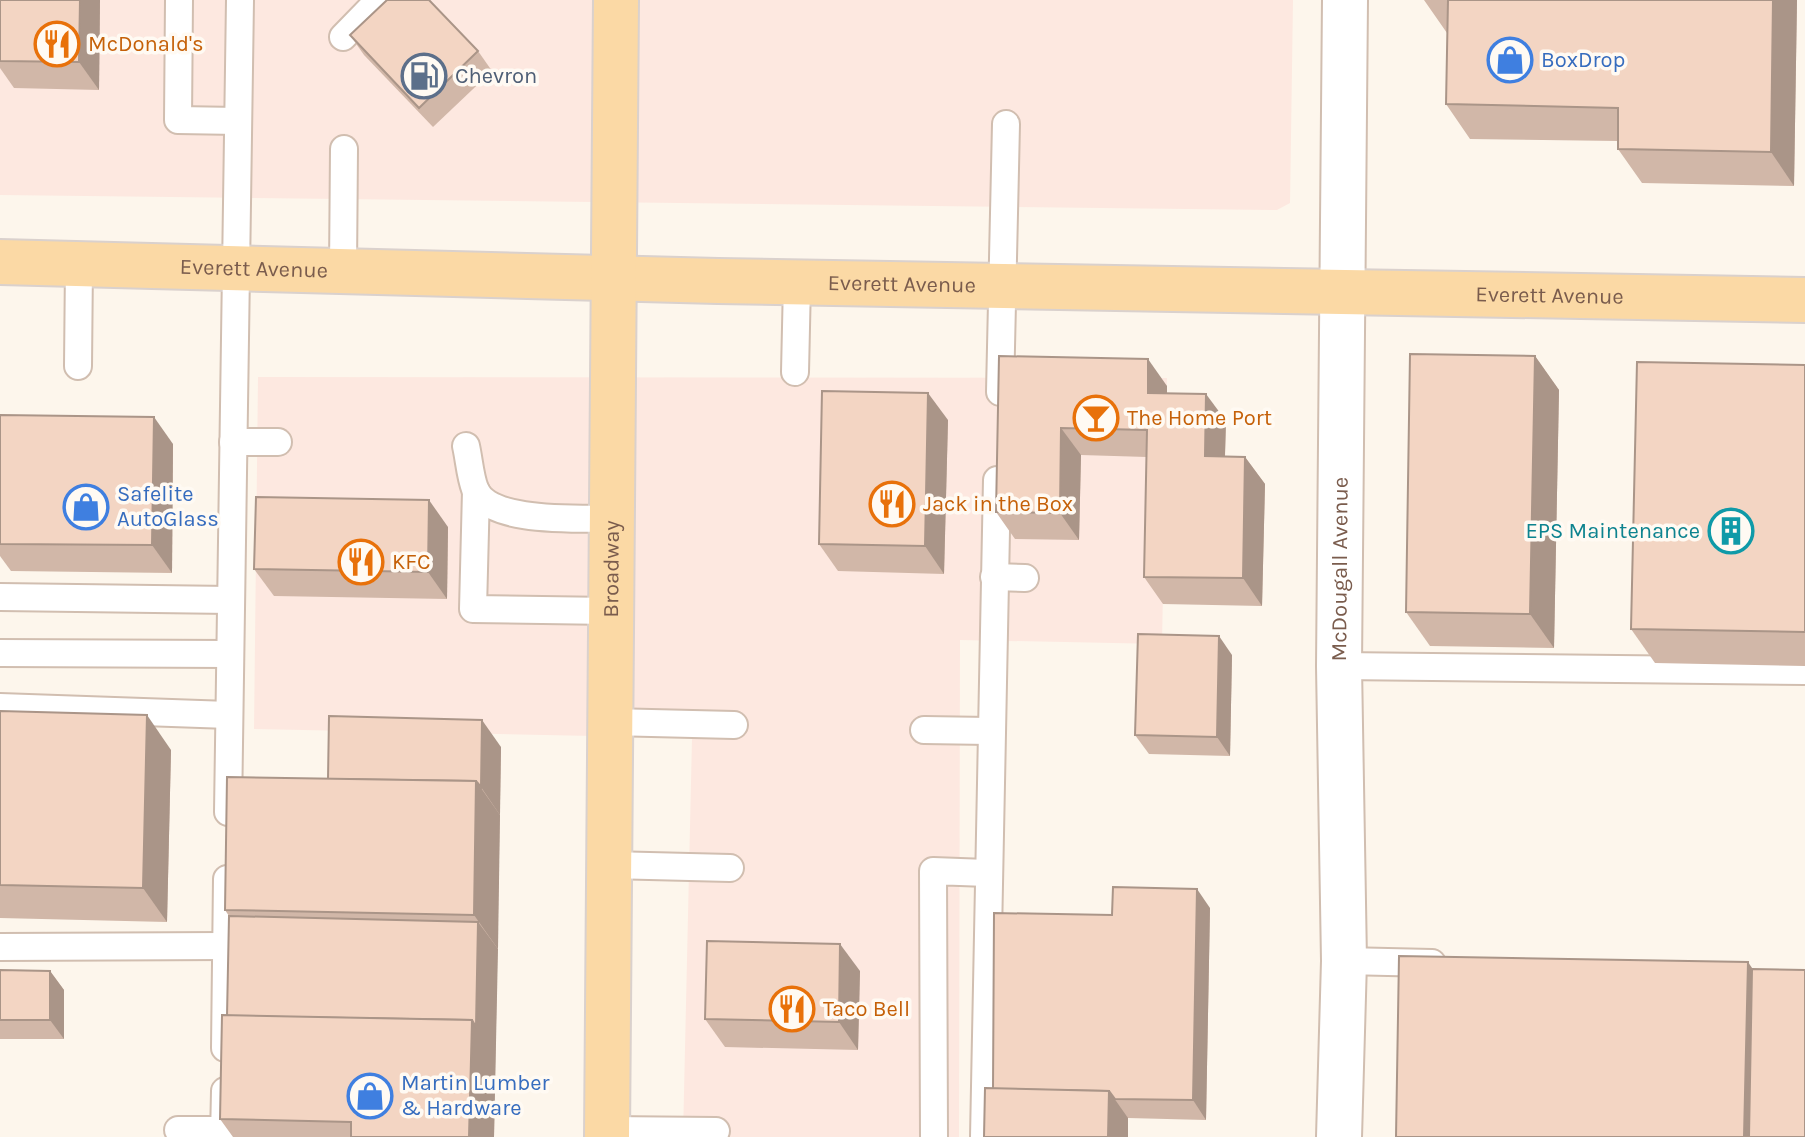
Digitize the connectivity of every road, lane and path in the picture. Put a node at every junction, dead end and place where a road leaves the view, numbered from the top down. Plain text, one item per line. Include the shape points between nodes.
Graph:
1 (179, 0) edge
2 (240, 0) edge
3 (379, 0) edge
4 (616, 0) edge
5 (1345, 0) edge
6 (343, 37) dead end
7 (238, 121) junction
8 (1006, 124) dead end
9 (344, 149) dead end
10 (0, 262) edge
11 (79, 264) junction
12 (235, 267) junction
13 (343, 270) junction
14 (614, 279) junction
15 (797, 283) junction
16 (1003, 286) junction
17 (1343, 292) junction
18 (1805, 300) edge
19 (78, 366) dead end
20 (795, 372) dead end
21 (999, 423) edge
22 (233, 442) junction
23 (278, 442) dead end
24 (466, 446) dead end
25 (998, 454) edge
26 (476, 491) junction
27 (612, 519) junction
28 (994, 577) junction
29 (1025, 578) dead end
30 (0, 597) edge
31 (231, 600) junction
32 (611, 611) junction
33 (0, 653) edge
34 (230, 654) junction
35 (1339, 666) junction
36 (1805, 671) edge
37 (0, 707) edge
38 (229, 715) junction
39 (610, 722) junction
40 (734, 725) dead end
41 (924, 730) dead end
42 (989, 731) junction
43 (609, 865) junction
44 (730, 868) dead end
45 (987, 873) junction
46 (226, 946) junction
47 (0, 947) edge
48 (1344, 961) junction
49 (1451, 963) edge
50 (178, 1130) dead end
51 (716, 1131) dead end
52 (607, 1133) edge
53 (224, 1134) edge
54 (934, 1136) edge
55 (984, 1137) edge
56 (1339, 1137) edge

1 - 7 lane via 178,120
2 - 7 lane
3 - 6 lane
4 - 14 main road, Broadway
5 - 17 street, McDougall Avenue
7 - 12 lane
8 - 16 lane
9 - 13 lane
10 - 11 main road, Everett Avenue
11 - 12 main road, Everett Avenue
11 - 19 lane
12 - 13 main road, Everett Avenue
12 - 22 lane
13 - 14 main road, Everett Avenue
14 - 15 main road, Everett Avenue
14 - 27 main road, Broadway
15 - 16 main road, Everett Avenue
15 - 20 lane
16 - 17 main road, Everett Avenue
16 - 21 lane
17 - 18 main road, Everett Avenue
17 - 35 street, McDougall Avenue
22 - 23 lane
22 - 31 lane
24 - 26 lane
25 - 28 lane
26 - 27 lane via 489,506 523,516
26 - 32 lane via 473,609
27 - 32 main road, Broadway
28 - 29 lane
28 - 42 lane
30 - 31 lane
31 - 34 lane
32 - 39 main road, Broadway
33 - 34 lane
34 - 38 lane
35 - 36 lane
35 - 48 street, McDougall Avenue
37 - 38 lane
38 - 46 lane
39 - 40 lane
39 - 43 main road, Broadway
41 - 42 lane
42 - 45 lane
43 - 44 lane
43 - 52 main road, Broadway
45 - 54 lane via 933,871
45 - 55 lane
46 - 47 lane
46 - 53 lane
48 - 49 lane
48 - 56 street, McDougall Avenue
50 - 53 lane
51 - 52 lane

